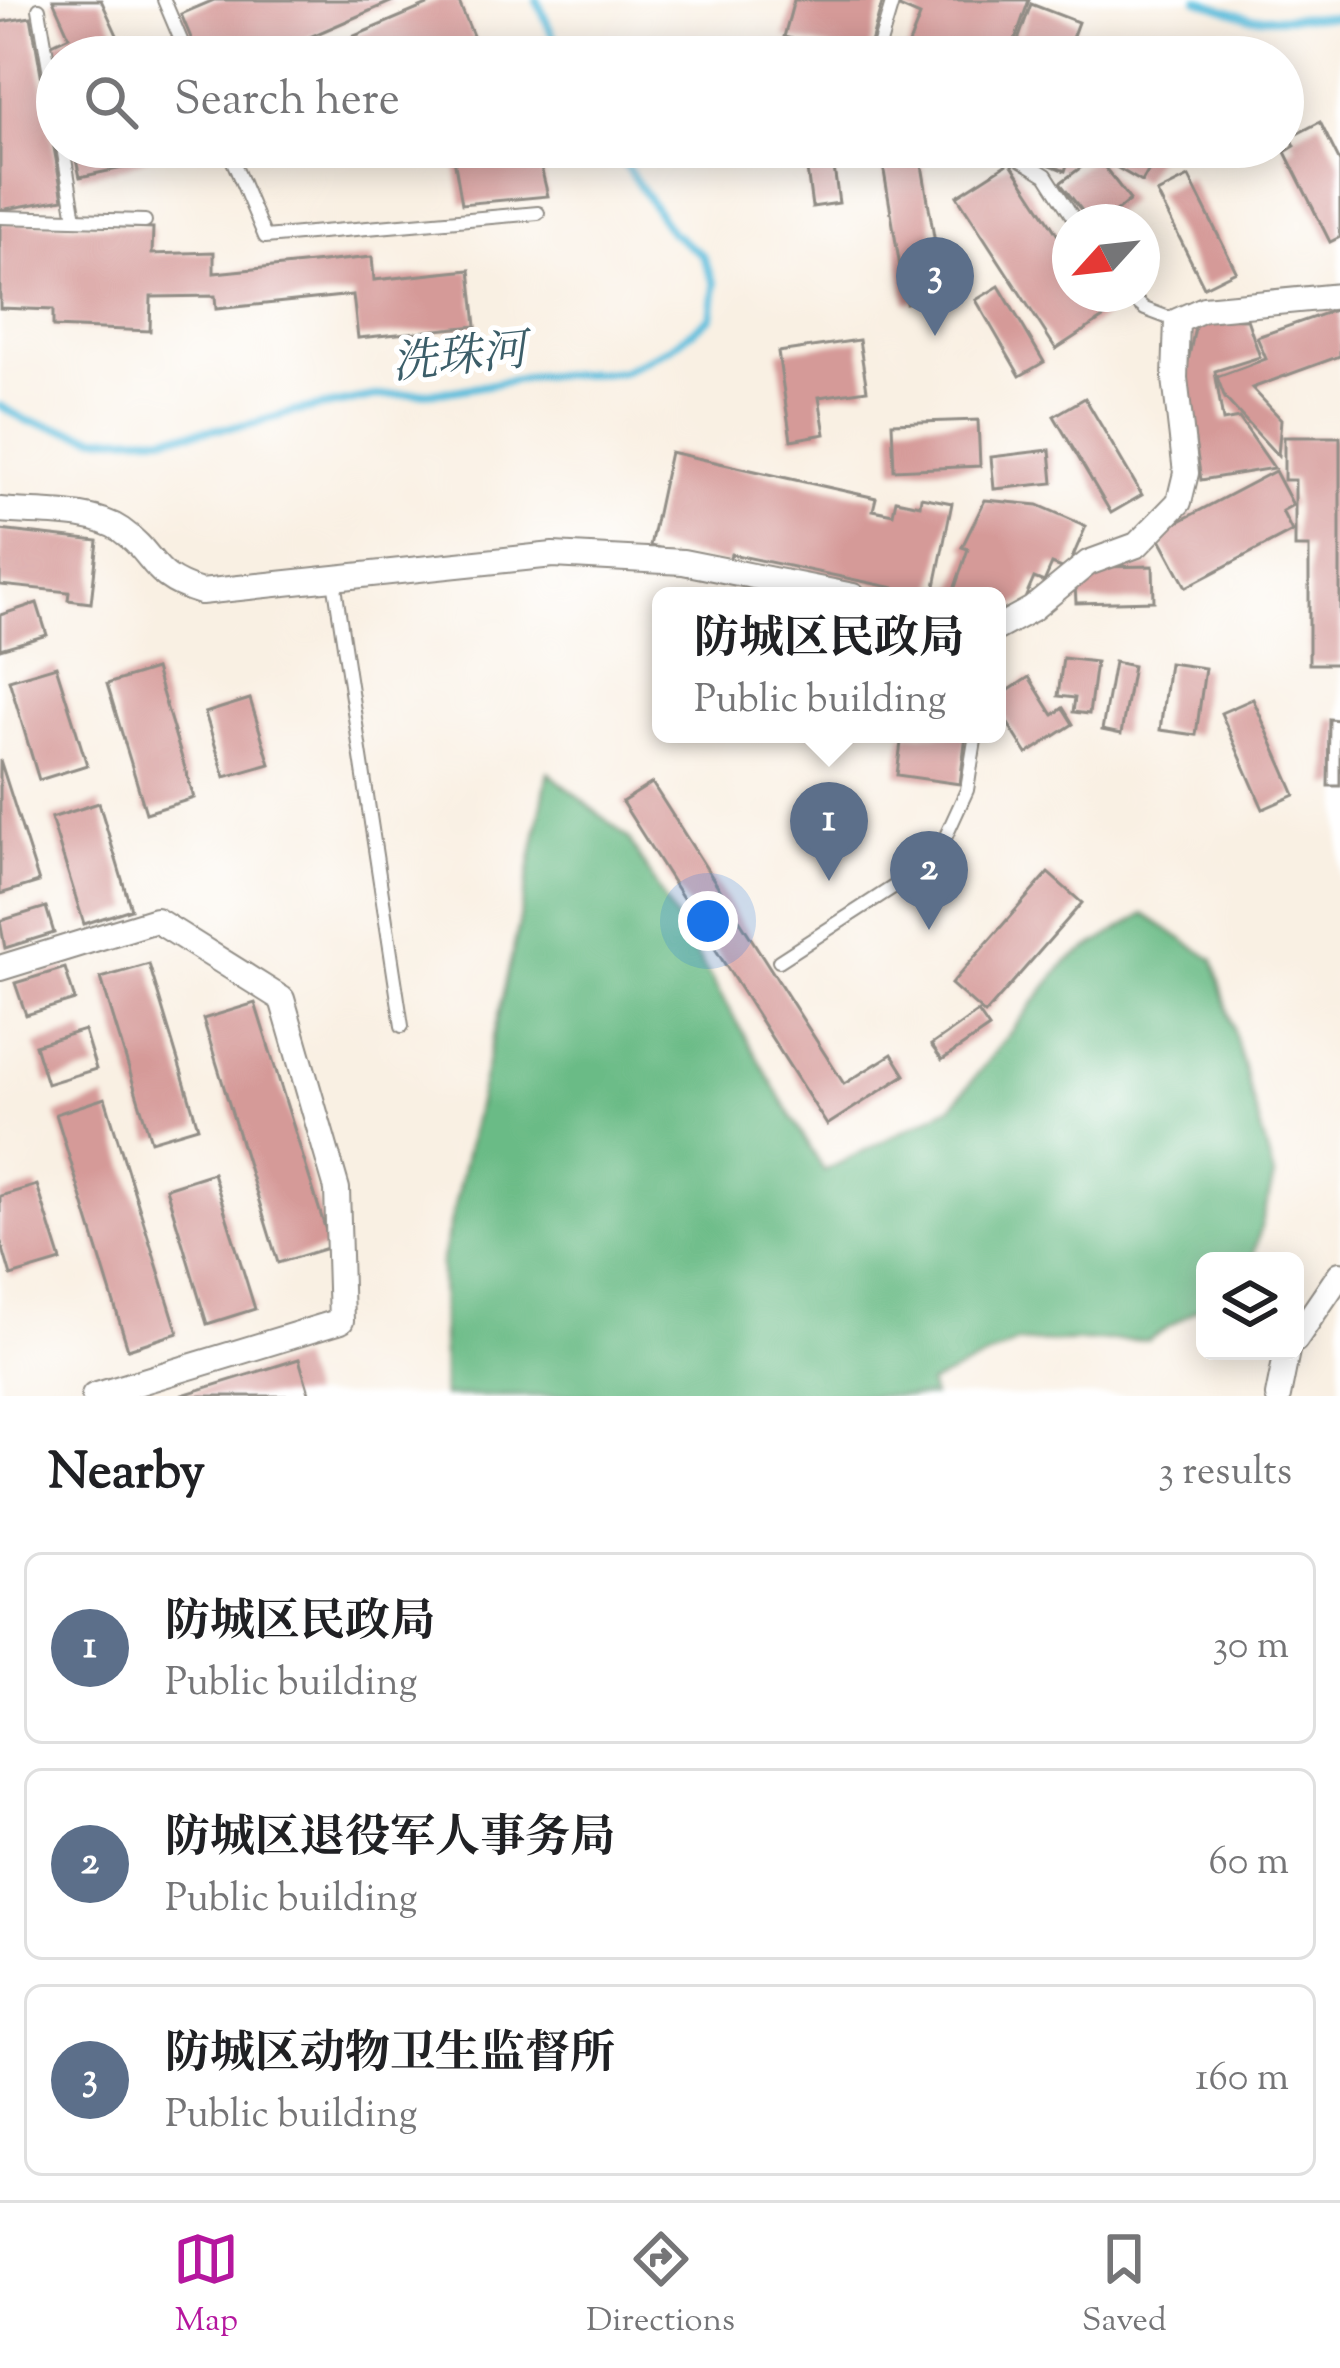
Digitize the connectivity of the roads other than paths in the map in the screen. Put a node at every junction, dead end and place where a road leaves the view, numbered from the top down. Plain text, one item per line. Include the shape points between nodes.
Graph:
1 (164, 0) edge
2 (893, 0) edge
3 (39, 9) dead end
4 (44, 36) edge
5 (179, 36) edge
6 (883, 36) edge
7 (66, 168) edge
8 (236, 168) edge
9 (1034, 168) edge
10 (1065, 204) edge
11 (538, 212) dead end
12 (0, 217) edge
13 (75, 219) junction
14 (145, 221) dead end
15 (1340, 296) edge
16 (1153, 312) edge
17 (1177, 321) junction
18 (0, 510) edge
19 (334, 580) junction
20 (808, 587) edge
21 (1006, 623) edge
22 (975, 743) edge
23 (779, 961) dead end
24 (0, 968) edge
25 (402, 1026) dead end
26 (1340, 1274) edge
27 (1304, 1327) edge
28 (1285, 1360) edge
29 (94, 1396) edge
30 (1278, 1396) edge

1 - 5 lane
2 - 6 lane
3 - 4 lane
7 - 13 lane
8 - 11 lane via 265,237
9 - 10 lane
12 - 13 lane
13 - 14 lane
15 - 17 street via 1204,309
16 - 17 lane
17 - 21 street via 1186,473 1179,502 1137,544 1088,563
18 - 19 street via 98,520 121,531 170,582 201,592
19 - 20 street via 553,554 683,562
19 - 25 lane
22 - 23 lane via 967,790 935,860
24 - 29 street via 156,920 282,999 337,1190 341,1321
26 - 27 street
28 - 30 street

